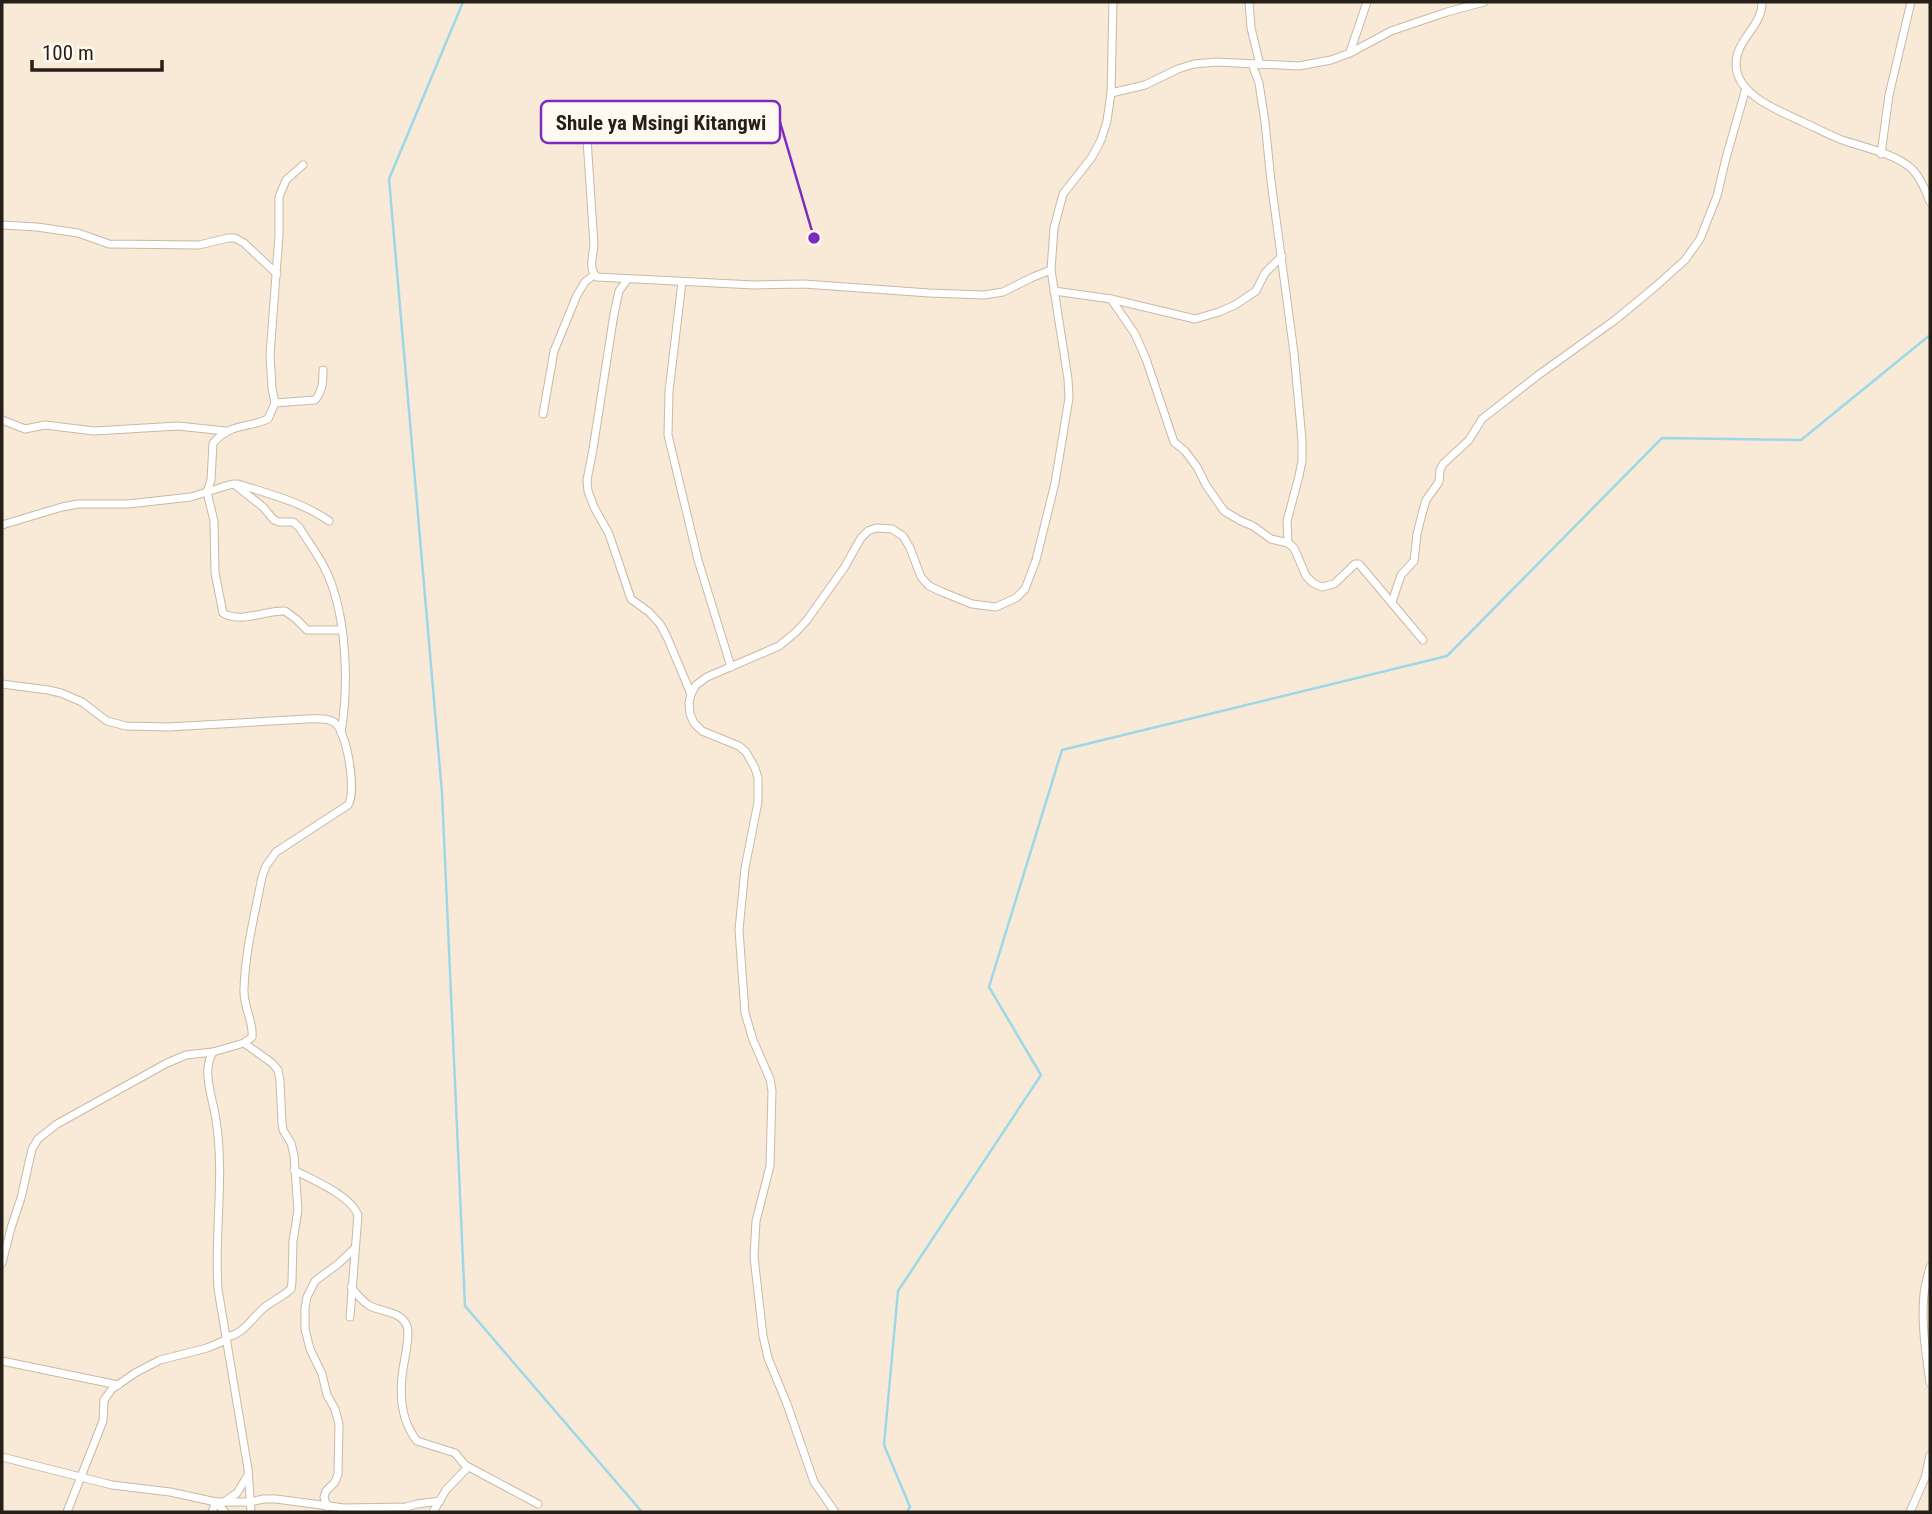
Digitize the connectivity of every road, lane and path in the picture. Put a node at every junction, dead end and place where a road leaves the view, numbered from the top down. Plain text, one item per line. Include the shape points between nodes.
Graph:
1 (1113, 2) edge
2 (1249, 2) edge
3 (1366, 2) edge
4 (1484, 2) edge
5 (1762, 2) edge
6 (1912, 2) edge
7 (1350, 53) junction
8 (1256, 64) junction
9 (1746, 88) junction
10 (1111, 93) junction
11 (585, 109) dead end
12 (1881, 154) junction
13 (303, 165) dead end
14 (1930, 202) edge
15 (2, 225) edge
16 (1282, 256) junction
17 (1051, 271) junction
18 (276, 274) junction
19 (594, 275) junction
20 (627, 280) junction
21 (682, 282) junction
22 (1054, 291) junction
23 (1111, 299) junction
24 (323, 370) dead end
25 (275, 403) junction
26 (543, 414) dead end
27 (2, 420) edge
28 (225, 431) junction
29 (234, 484) junction
30 (207, 492) junction
31 (329, 522) dead end
32 (2, 525) edge
33 (1288, 543) junction
34 (1392, 602) junction
35 (342, 630) junction
36 (1423, 639) dead end
37 (731, 667) junction
38 (2, 684) edge
39 (691, 694) junction
40 (341, 733) junction
41 (244, 1043) junction
42 (213, 1052) junction
43 (294, 1170) junction
44 (355, 1248) junction
45 (2, 1263) edge
46 (1930, 1266) edge
47 (351, 1287) junction
48 (350, 1317) dead end
49 (226, 1338) junction
50 (2, 1361) edge
51 (1930, 1383) edge
52 (118, 1385) junction
53 (1930, 1455) edge
54 (2, 1457) edge
55 (468, 1467) junction
56 (249, 1475) junction
57 (80, 1477) junction
58 (440, 1501) junction
59 (219, 1502) junction
60 (250, 1502) junction
61 (538, 1504) dead end
62 (327, 1507) junction
63 (67, 1512) edge
64 (212, 1512) edge
65 (225, 1512) edge
66 (251, 1512) edge
67 (433, 1512) edge
68 (835, 1512) edge
69 (1910, 1512) edge

1 - 10 street
2 - 8 street
3 - 7 street
4 - 7 street via 1391,31
5 - 9 street via 1760,17 1737,52 1736,67
6 - 12 street via 1889,95
7 - 8 street via 1299,66
8 - 10 street via 1194,64 1145,85
8 - 16 street
9 - 12 street via 1763,103
9 - 34 street via 1717,196 1700,239 1655,287 1482,419 1469,440 1443,464 1439,482 1426,500 1414,561 1401,575
10 - 17 street via 1101,140 1063,194 1054,228
11 - 19 street
12 - 14 street via 1911,169
13 - 18 street via 286,180 279,197
15 - 18 street via 67,231 109,244 200,245 235,238
16 - 23 street via 1255,291 1204,317 1177,316
16 - 33 street via 1302,440 1302,461 1287,521
17 - 21 street via 1003,292 984,295 788,283
17 - 22 street
18 - 25 street via 270,355
19 - 20 street
19 - 26 street via 577,295 554,351
20 - 21 street
20 - 39 street via 614,314 588,491 609,534 631,599 660,624
21 - 37 street via 668,435 698,560
22 - 23 street
22 - 37 street via 1069,398 1042,540 1025,589 996,607 972,604 942,592 922,578 902,536 892,529 876,528 862,538 796,632 779,646
23 - 33 street via 1135,334 1174,442 1197,467 1224,511 1271,539
24 - 25 street via 315,400
25 - 28 street via 265,421
27 - 28 street via 25,429 46,425 94,431 178,426
28 - 30 street via 213,443
29 - 30 street
29 - 31 street via 296,503
29 - 35 street via 274,520 299,527 326,571
30 - 32 street via 128,504 78,504
30 - 35 street via 223,613 239,617 285,611 311,631
33 - 34 street via 1313,583 1322,587 1334,584 1359,564
34 - 36 street
35 - 40 street via 345,693
37 - 39 street via 707,677
38 - 40 street via 61,693 118,725 319,719 334,722
39 - 68 street via 694,723 746,752 758,778 739,930 745,1013 772,1091 770,1166 756,1221 754,1257 768,1358 814,1482
40 - 41 street via 349,760 352,800 276,852 262,877 244,990 253,1033
41 - 42 street
41 - 43 street via 278,1070 282,1124 291,1143
42 - 45 street via 167,1063 38,1139
42 - 49 street via 206,1070 218,1131 216,1266
43 - 44 street via 355,1208
43 - 49 street via 298,1210 291,1289 257,1313 241,1332
44 - 47 street
44 - 62 street via 315,1281 305,1308 310,1349 339,1424 338,1474 324,1497
46 - 51 street via 1923,1330
47 - 48 street
47 - 55 street via 360,1300 399,1316 407,1325 401,1393 411,1434 417,1441 456,1453
49 - 52 street via 160,1360
49 - 56 street
50 - 52 street
52 - 57 street via 104,1400 103,1421
53 - 69 street
54 - 57 street
55 - 58 street
55 - 61 street
56 - 59 street via 237,1493
56 - 60 street
57 - 59 street
57 - 63 street
58 - 62 street
58 - 67 street
59 - 60 street
59 - 64 street
59 - 65 street
60 - 62 street via 276,1499
60 - 66 street

